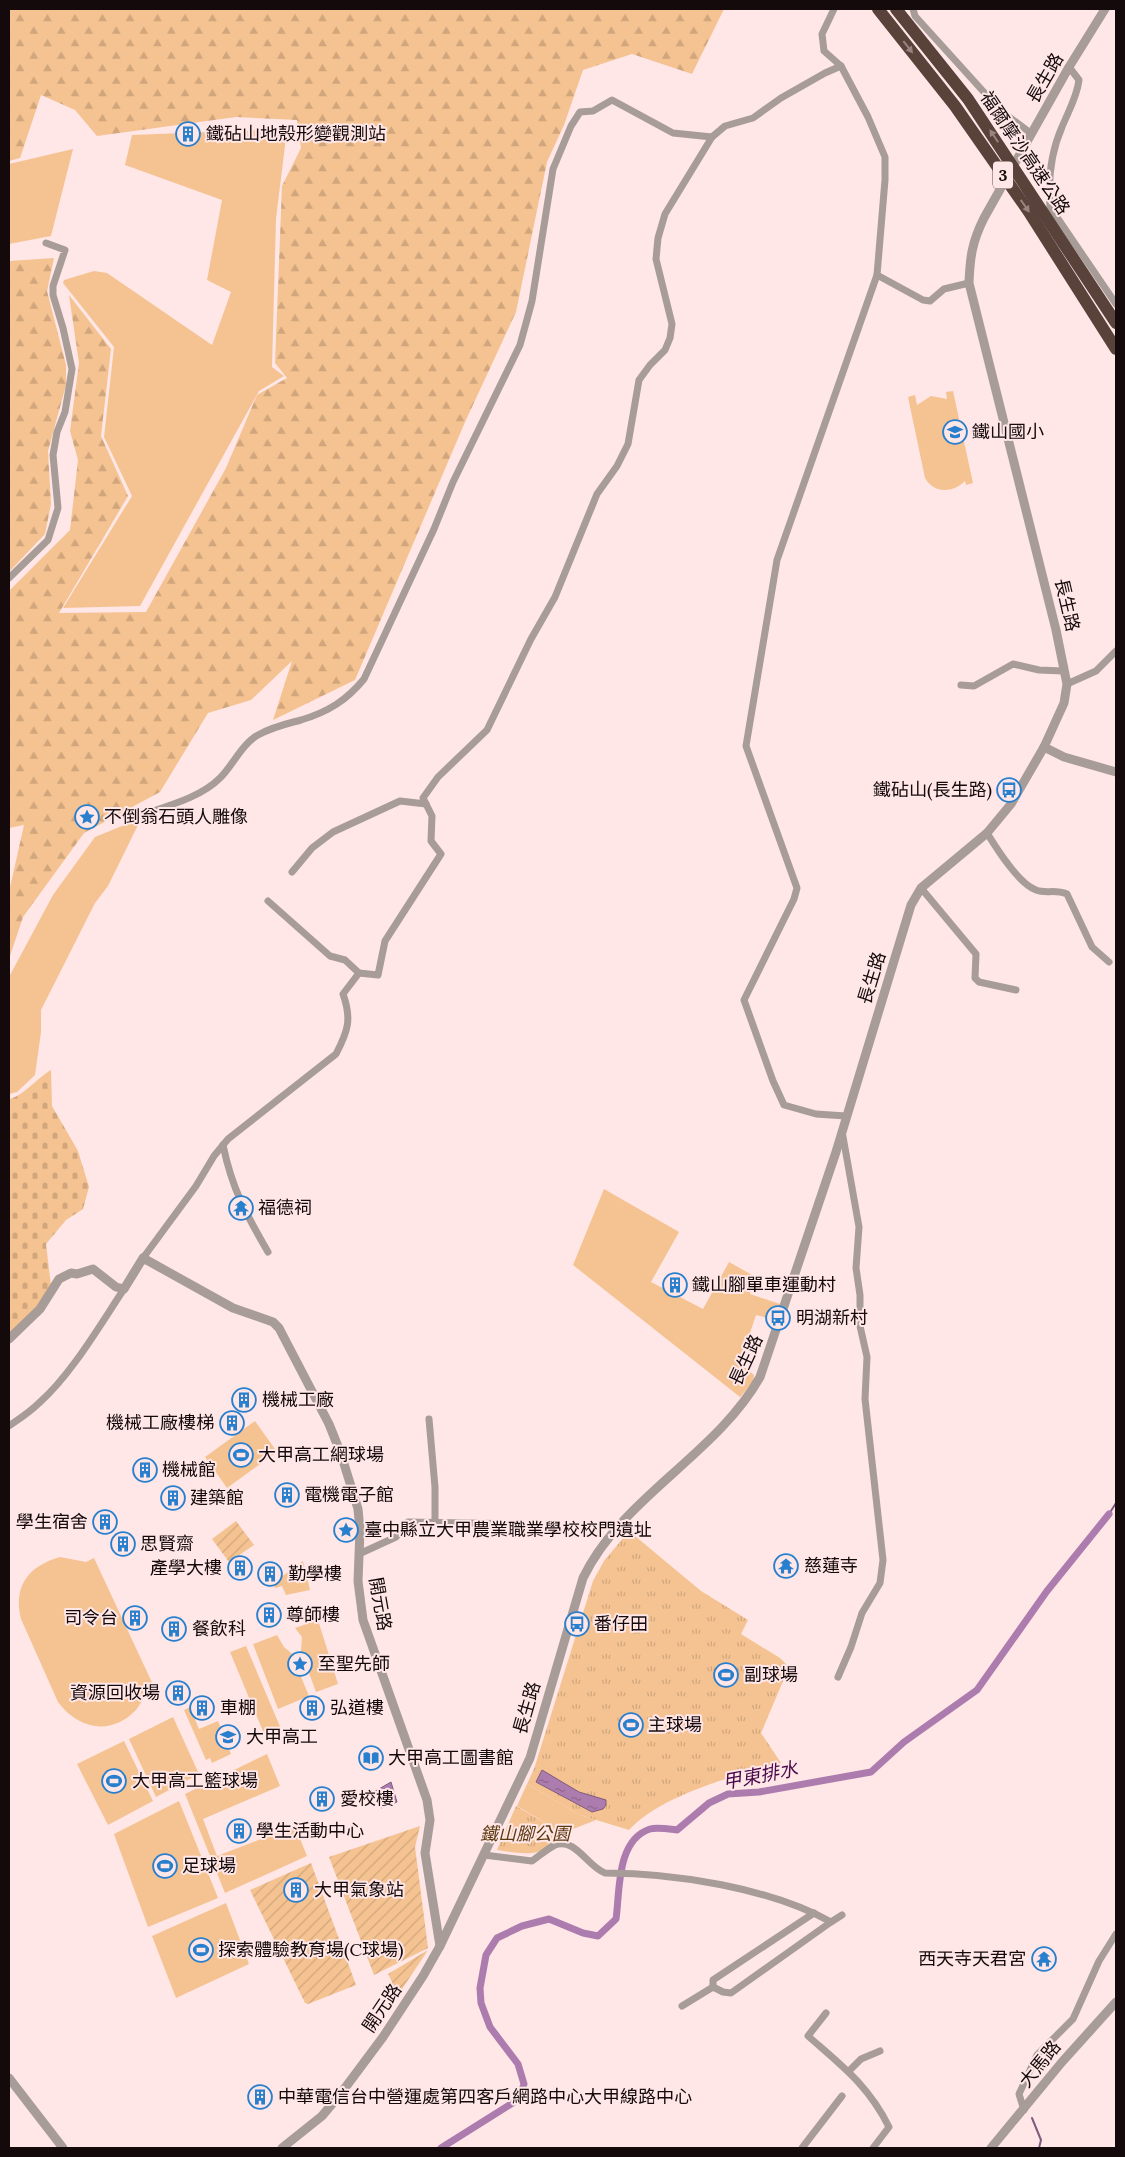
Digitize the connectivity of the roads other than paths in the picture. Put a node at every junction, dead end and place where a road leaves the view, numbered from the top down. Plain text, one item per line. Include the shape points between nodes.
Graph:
1 (834, 9) edge
2 (878, 9) edge
3 (896, 9) edge
4 (912, 9) edge
5 (1105, 9) edge
6 (841, 66) junction
7 (1069, 67) junction
8 (1032, 134) junction
9 (712, 137) junction
10 (46, 243) dead end
11 (877, 275) junction
12 (969, 283) junction
13 (1116, 304) edge
14 (1116, 323) edge
15 (1116, 349) edge
16 (9, 578) edge
17 (1116, 651) edge
18 (1063, 671) junction
19 (1066, 684) junction
20 (961, 685) dead end
21 (1044, 747) junction
22 (1116, 772) edge
23 (426, 804) junction
24 (141, 815) dead end
25 (987, 833) junction
26 (292, 872) dead end
27 (921, 888) junction
28 (268, 901) dead end
29 (1109, 962) dead end
30 (360, 973) junction
31 (1016, 990) dead end
32 (846, 1116) junction
33 (842, 1130) junction
34 (222, 1146) junction
35 (268, 1252) dead end
36 (143, 1258) junction
37 (124, 1289) junction
38 (9, 1339) edge
39 (429, 1419) dead end
40 (9, 1426) edge
41 (435, 1521) junction
42 (518, 1524) dead end
43 (359, 1554) junction
44 (838, 1677) dead end
45 (484, 1855) junction
46 (814, 1912) junction
47 (842, 1915) dead end
48 (831, 1922) junction
49 (1116, 1934) edge
50 (440, 1946) junction
51 (713, 1987) junction
52 (1116, 2002) edge
53 (682, 2006) dead end
54 (826, 2013) dead end
55 (880, 2051) dead end
56 (849, 2072) junction
57 (9, 2078) edge
58 (842, 2096) dead end
59 (1024, 2110) junction
60 (64, 2148) edge
61 (282, 2148) edge
62 (802, 2148) edge
63 (873, 2148) edge
64 (992, 2148) edge

1 - 6 street via 822,34 824,51
2 -> 15 highway, 福爾摩沙高速公路 / 3 via 966,122 1029,212
14 -> 3 highway, 福爾摩沙高速公路 / 3 via 968,98
4 - 8 street via 1001,111
5 - 7 street, 長生路
6 - 9 street via 781,98 753,118 725,126
6 - 11 street via 885,157
7 - 8 street, 長生路
7 - 13 street via 1079,80 1078,89 1052,157 1048,192 1050,207
8 - 12 street, 長生路 via 975,236 970,254
9 - 23 street via 665,214 658,238 656,258 672,324 670,338 665,350 639,380 628,444 597,494 555,597 487,730 438,777 423,798
9 - 24 street via 673,133 612,100 593,111 580,112 553,169 532,301 520,345 453,482 364,678 352,695 337,704 256,736 219,779 207,787 186,799
10 - 16 street via 65,250 53,295 72,368 65,412 53,455 58,508 48,540
11 - 12 street via 930,301 944,289
11 - 32 street via 778,560 746,746 797,888 744,1000 784,1104 816,1114
12 - 18 street, 長生路 via 1056,630
17 - 19 street via 1096,671
18 - 19 street, 長生路
18 - 20 street via 1013,664 974,686
19 - 21 street, 長生路 via 1064,704
21 - 22 street via 1064,757
21 - 25 street, 長生路 via 1011,804
23 - 26 street via 400,801 333,832 312,848
23 - 30 street via 432,816 431,841 441,854 385,941 378,975
25 - 27 street, 長生路
25 - 29 street via 1026,885 1041,892 1057,890 1066,894 1092,947
27 - 31 street via 976,954 975,978 979,982
27 - 32 street, 長生路 via 911,905
28 - 30 street via 330,956 345,960
30 - 34 street via 343,994 349,1010 346,1034 336,1054
32 - 33 street, 長生路
33 - 44 street via 859,1227 856,1268 860,1326 868,1357 865,1399 883,1560 880,1584 862,1613 852,1647
33 - 45 street, 長生路 via 760,1377 739,1409 624,1521 592,1560 583,1578 530,1758
34 - 35 street via 236,1194
34 - 36 street
36 - 37 street
36 - 43 street, 開元路 via 233,1308 273,1322 279,1328 341,1454 358,1509
37 - 38 street via 116,1287 92,1269 71,1273 59,1279 40,1310
37 - 40 street via 53,1389
39 - 41 street
41 - 42 street
41 - 43 street via 408,1522 396,1537
43 - 50 street, 開元路 via 362,1620 427,1800 430,1820 425,1853
45 - 46 street via 532,1861 554,1846 570,1845 597,1870 605,1873 669,1875 764,1896
45 - 50 street, 長生路
46 - 48 street
46 - 51 street via 713,1980
47 - 48 street
48 - 51 street via 731,1993
49 - 59 street via 1099,1961 1072,2019 1037,2056 1019,2094
50 - 61 street, 開元路 via 383,2037 342,2092 322,2116
51 - 53 street
52 - 59 street, 大馬路
54 - 56 street via 808,2036
55 - 56 street via 861,2059
56 - 63 street via 873,2098 889,2128
57 - 60 street
58 - 62 street
59 - 64 street, 大馬路

